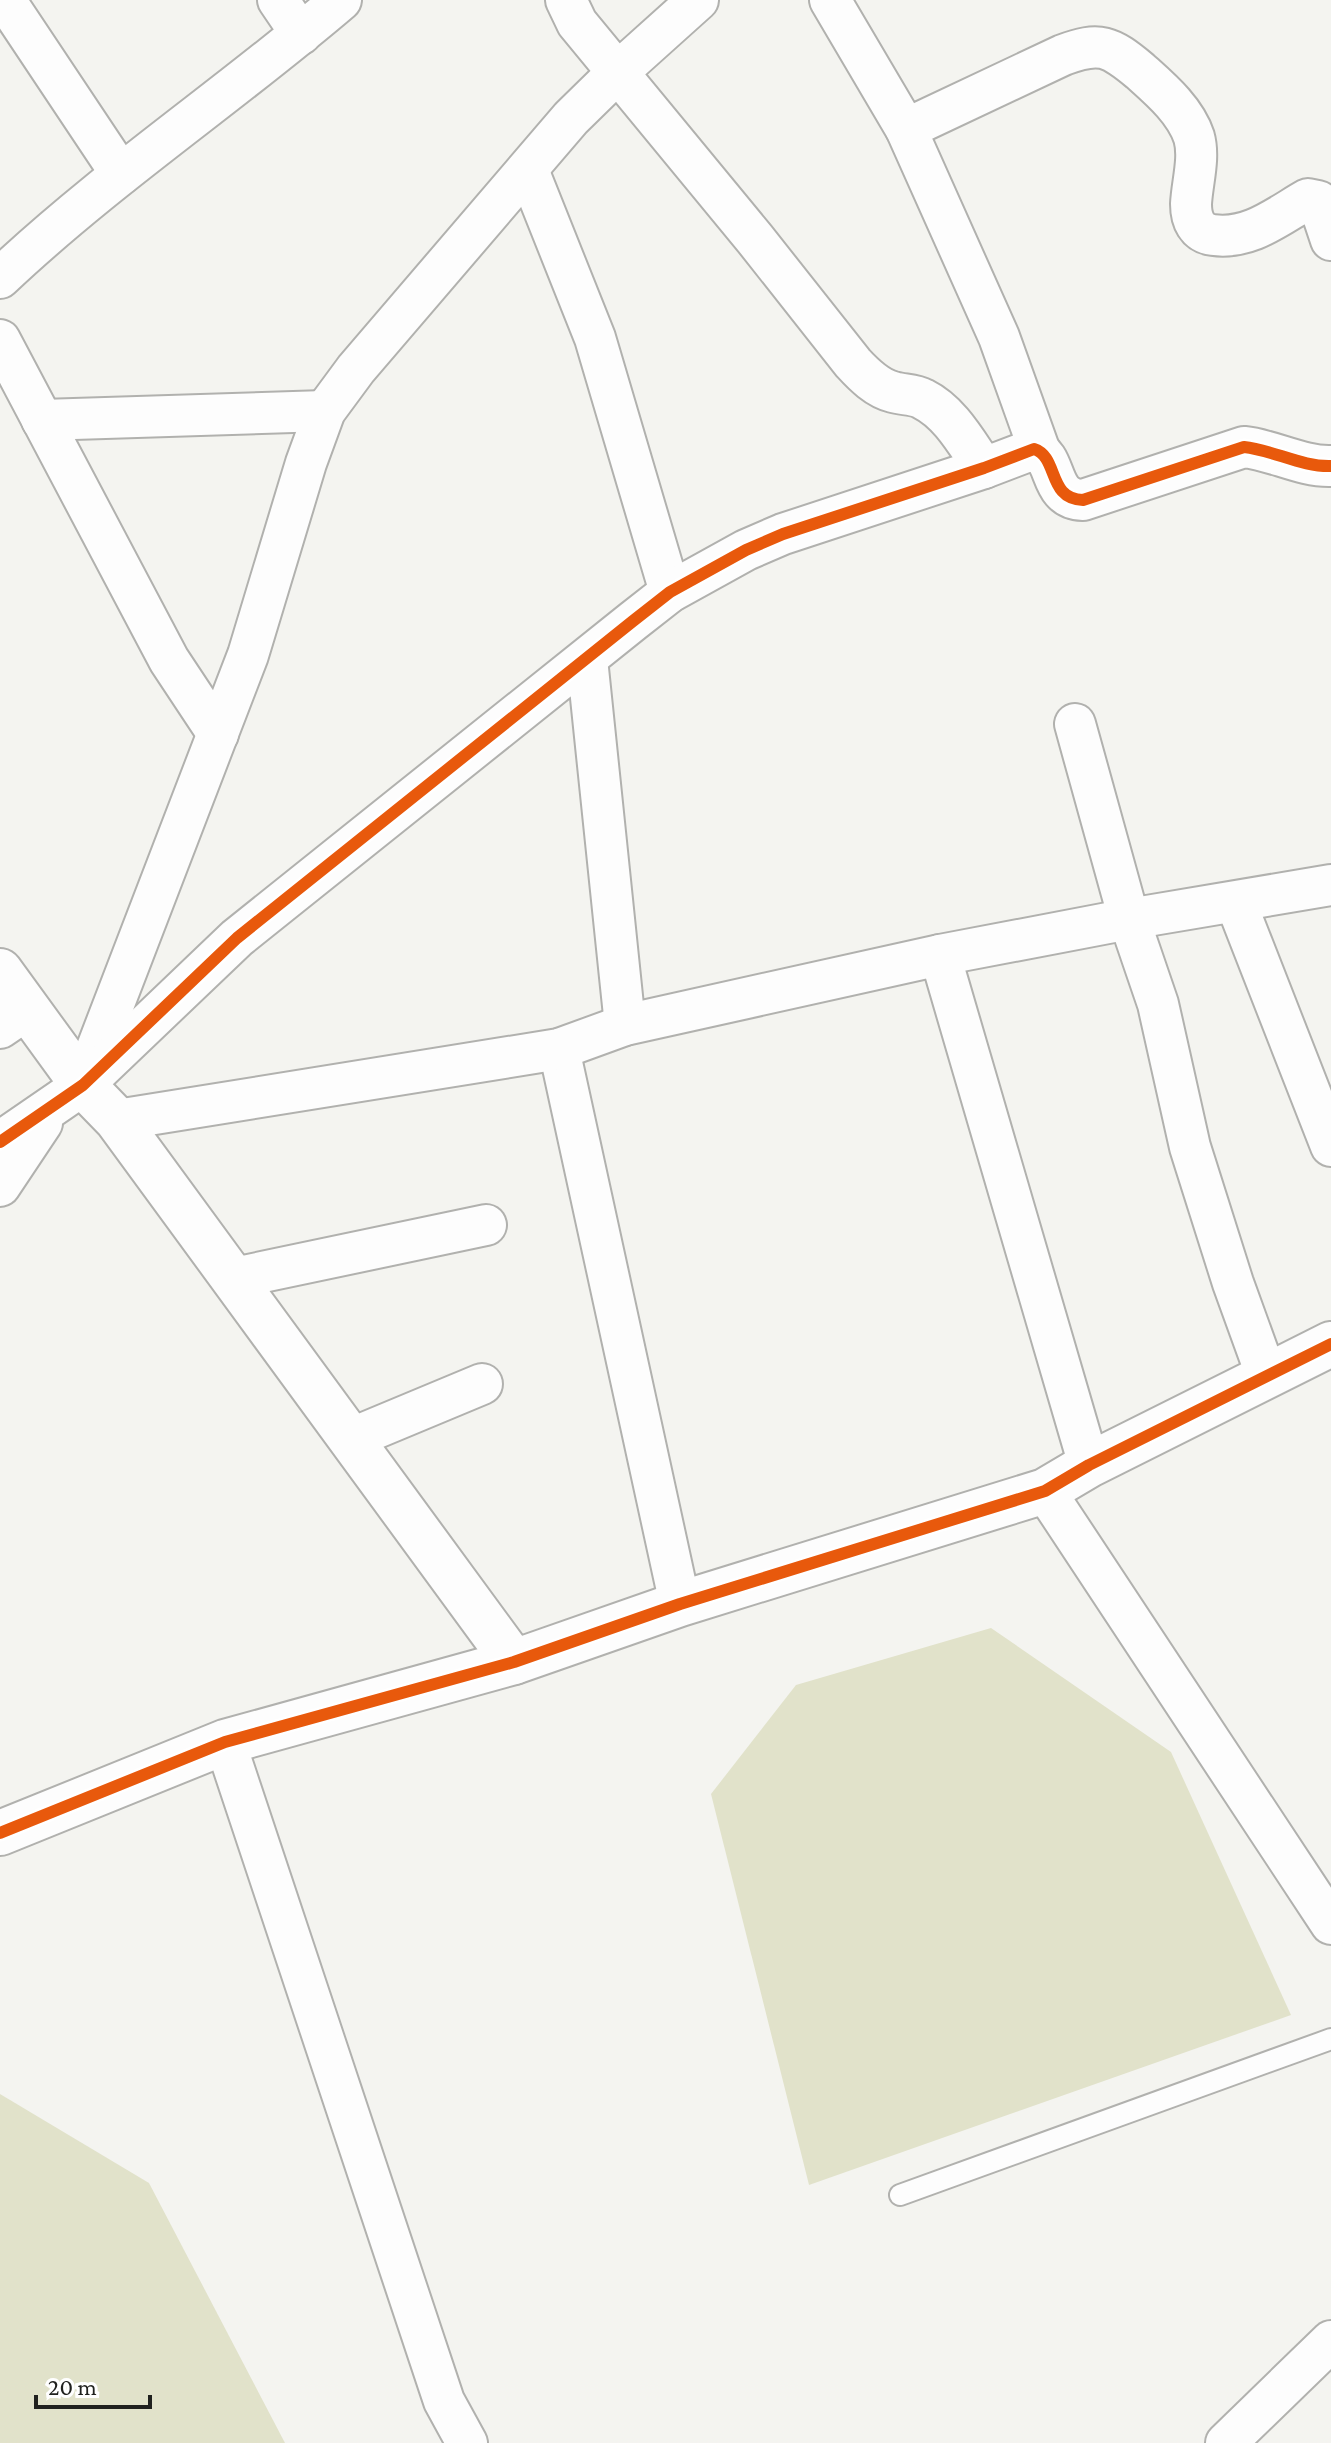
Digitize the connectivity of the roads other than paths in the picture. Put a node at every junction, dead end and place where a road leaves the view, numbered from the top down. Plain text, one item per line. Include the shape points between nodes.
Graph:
1 (278, 0) edge
2 (341, 0) edge
3 (566, 0) edge
4 (698, 0) edge
5 (830, 0) edge
6 (8, 1) edge
7 (301, 34) junction
8 (619, 71) junction
9 (906, 129) junction
10 (528, 170) junction
11 (121, 174) junction
12 (1331, 240) edge
13 (0, 278) edge
14 (0, 340) edge
15 (325, 411) junction
16 (42, 420) junction
17 (1039, 449) junction
18 (1331, 466) edge
19 (984, 468) junction
20 (670, 592) junction
21 (587, 659) junction
22 (1075, 724) dead end
23 (218, 734) junction
24 (1331, 885) edge
25 (1236, 903) junction
26 (1129, 919) junction
27 (940, 955) junction
28 (0, 971) edge
29 (14, 1019) edge
30 (625, 1025) junction
31 (559, 1049) junction
32 (69, 1095) junction
33 (117, 1120) junction
34 (0, 1142) edge
35 (1331, 1146) edge
36 (0, 1186) edge
37 (486, 1225) dead end
38 (234, 1278) junction
39 (1331, 1344) edge
40 (1267, 1377) junction
41 (482, 1384) dead end
42 (350, 1439) junction
43 (1089, 1465) junction
44 (1045, 1491) junction
45 (680, 1604) junction
46 (514, 1662) junction
47 (225, 1742) junction
48 (0, 1833) edge
49 (1331, 1924) edge
50 (1331, 2039) edge
51 (900, 2195) dead end
52 (1331, 2341) edge
53 (467, 2443) edge
54 (1226, 2443) edge

1 - 7 street
2 - 7 street
3 - 8 street via 577,23
4 - 8 street
5 - 9 street
6 - 11 street
7 - 11 street
8 - 10 street
8 - 19 street via 866,378 889,392 920,397 938,408
9 - 12 street via 1063,55 1089,45 1108,48 1159,88 1194,137 1191,207 1198,228 1205,234 1240,235 1308,199 1318,201
9 - 17 street via 999,337
10 - 15 street
10 - 20 street via 595,338
11 - 13 street
14 - 16 street
15 - 16 street
15 - 23 street
16 - 23 street via 169,660
17 - 18 street via 1058,486 1074,500 1244,447
17 - 19 street
19 - 20 street via 783,534
20 - 21 street
21 - 30 street
21 - 32 street via 237,938
22 - 26 street
23 - 32 street
24 - 25 street
25 - 26 street
25 - 35 street
26 - 27 street
26 - 40 street via 1158,1004 1190,1147
27 - 30 street
27 - 43 street
28 - 29 street
29 - 32 street
30 - 31 street
31 - 33 street
31 - 45 street
32 - 33 street
32 - 34 street
32 - 36 street
33 - 38 street
37 - 38 street
38 - 42 street
39 - 40 street
40 - 43 street
41 - 42 street
42 - 46 street
43 - 44 street
44 - 45 street
44 - 49 street
45 - 46 street
46 - 47 street
47 - 48 street
47 - 53 street via 444,2401
50 - 51 lane
52 - 54 street

